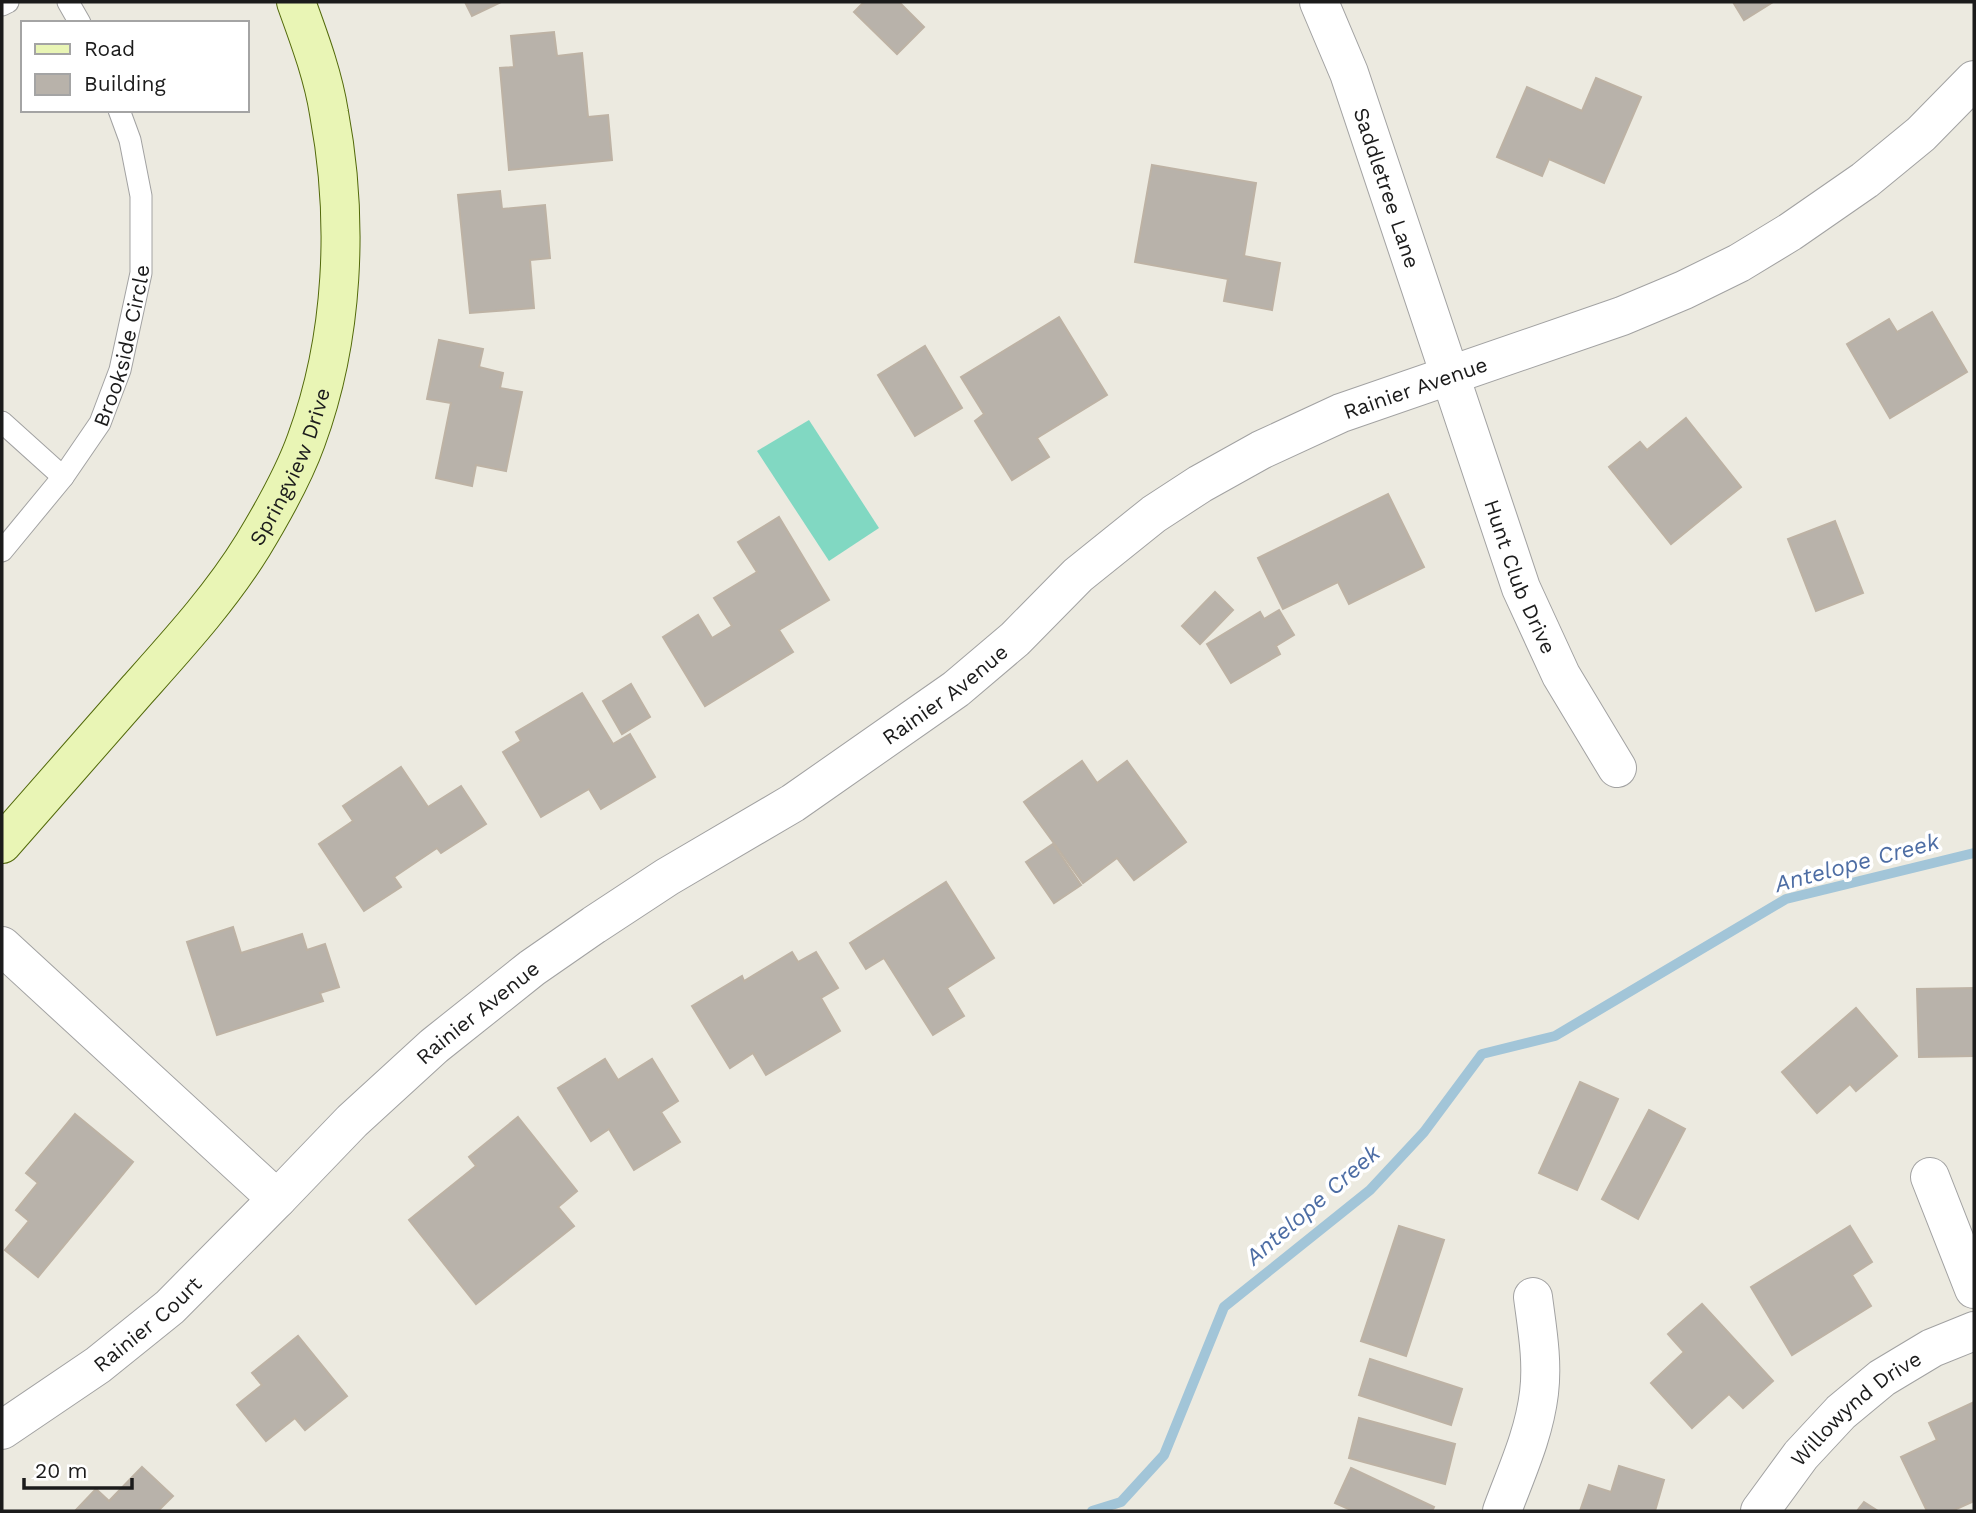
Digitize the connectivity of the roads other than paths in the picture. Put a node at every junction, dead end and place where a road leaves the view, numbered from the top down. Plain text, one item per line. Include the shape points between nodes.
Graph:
1 (8, 2) edge
2 (68, 2) edge
3 (296, 2) edge
4 (1319, 2) edge
5 (2, 5) edge
6 (79, 21) edge
7 (1974, 80) edge
8 (120, 112) edge
9 (1450, 375) junction
10 (2, 422) edge
11 (64, 477) junction
12 (2, 551) edge
13 (1617, 768) dead end
14 (2, 844) edge
15 (2, 946) edge
16 (1930, 1177) dead end
17 (277, 1199) junction
18 (1974, 1289) edge
19 (1533, 1297) dead end
20 (1974, 1331) edge
21 (2, 1430) edge
22 (1502, 1511) edge
23 (1760, 1511) edge

1 - 5 lane
2 - 6 lane
3 - 14 street, Springview Drive via 329,110 338,170 340,231 338,298 328,362 306,442 282,495 219,594
4 - 9 street, Saddletree Lane via 1349,73
7 - 9 street, Rainier Avenue via 1921,134 1865,180 1739,263 1622,316
8 - 11 lane, Brookside Circle via 141,196 141,273 120,370 100,423
9 - 13 street, Hunt Club Drive via 1521,588 1561,675
9 - 17 street, Rainier Avenue via 1341,412 1261,450 1154,513 1078,575 956,690 793,803 667,877 532,968 434,1046 352,1121
10 - 11 lane
11 - 12 lane, Brookside Circle
15 - 17 street
16 - 18 street
17 - 21 street, Rainier Court via 170,1307 98,1365
19 - 22 street via 1540,1346 1539,1392 1530,1437
20 - 23 street, Willowynd Drive via 1932,1348 1892,1372 1842,1412 1801,1455

